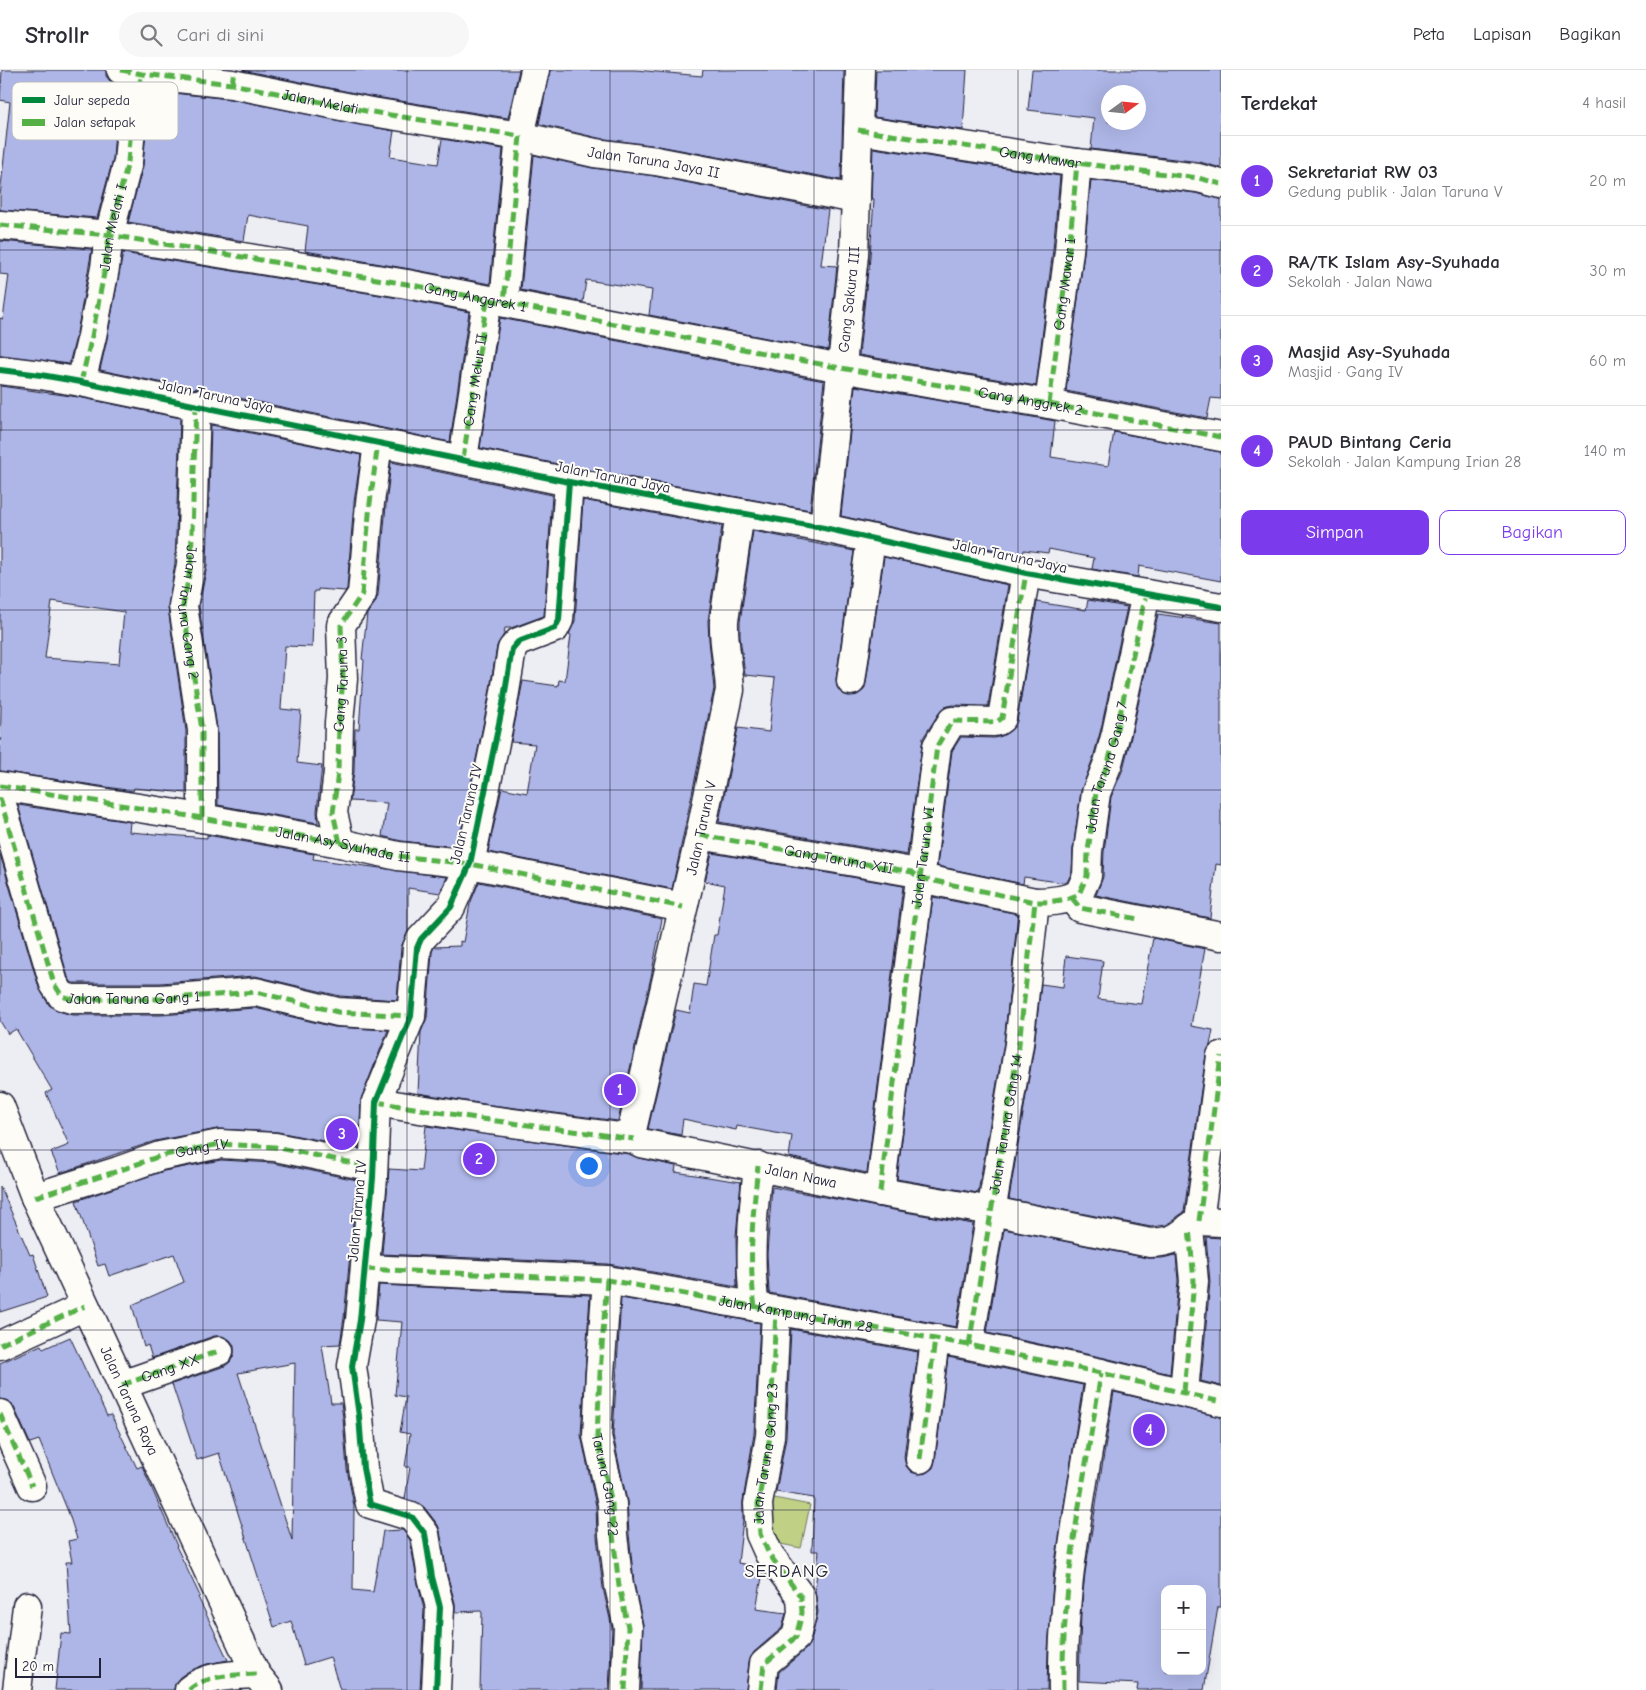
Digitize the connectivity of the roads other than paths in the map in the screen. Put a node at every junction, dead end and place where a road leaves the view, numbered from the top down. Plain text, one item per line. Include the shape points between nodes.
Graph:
1 (535, 70) edge
2 (860, 70) edge
3 (132, 72) edge
4 (233, 77) edge
5 (858, 130) junction
6 (520, 136) junction
7 (130, 140) edge
8 (1077, 163) junction
9 (1221, 184) edge
10 (856, 199) junction
11 (0, 225) edge
12 (109, 235) junction
13 (495, 301) junction
14 (841, 368) junction
15 (0, 370) edge
16 (81, 382) junction
17 (196, 404) junction
18 (1049, 404) junction
19 (1221, 437) edge
20 (378, 443) junction
21 (462, 459) junction
22 (569, 482) junction
23 (740, 513) junction
24 (824, 528) junction
25 (871, 539) junction
26 (1026, 573) junction
27 (1146, 594) junction
28 (1221, 607) edge
29 (851, 681) dead end
30 (0, 786) edge
31 (0, 798) edge
32 (202, 818) junction
33 (700, 835) junction
34 (340, 843) junction
35 (470, 864) junction
36 (920, 878) junction
37 (1072, 898) junction
38 (1034, 902) junction
39 (683, 907) junction
40 (1221, 936) edge
41 (411, 1016) junction
42 (1221, 1056) edge
43 (376, 1102) junction
44 (0, 1106) edge
45 (634, 1139) junction
46 (758, 1166) junction
47 (373, 1167) junction
48 (880, 1192) junction
49 (35, 1197) junction
50 (992, 1211) junction
51 (1203, 1223) edge
52 (364, 1269) junction
53 (607, 1280) junction
54 (85, 1306) junction
55 (766, 1309) junction
56 (935, 1339) junction
57 (0, 1345) edge
58 (970, 1346) junction
59 (219, 1351) dead end
60 (1101, 1373) junction
61 (122, 1385) junction
62 (1184, 1392) junction
63 (1221, 1402) edge
64 (0, 1414) edge
65 (920, 1459) dead end
66 (32, 1486) dead end
67 (27, 1606) dead end
68 (263, 1682) edge
69 (17, 1690) edge
70 (189, 1690) edge
71 (436, 1690) edge
72 (625, 1690) edge
73 (760, 1690) edge
74 (1063, 1690) edge

1 - 6 street
2 - 5 street, Gang Sakura III
3 - 4 street, Jalan Melati
4 - 6 street, Jalan Melati via 366,111
5 - 8 street, Gang Mawar
5 - 10 street, Gang Sakura III
6 - 10 street, Jalan Taruna Jaya II via 595,153 656,161
6 - 13 street, Gang Melur II
7 - 12 street, Jalan Melati I via 128,162
8 - 9 street, Gang Mawar via 1198,178
8 - 18 street, Gang Mawar I
10 - 14 street, Gang Sakura III via 854,255
11 - 12 street, Gang Anggrek 1
12 - 13 street, Gang Anggrek 1
12 - 16 street, Jalan Melati I
13 - 14 street, Gang Anggrek 1
13 - 21 street, Gang Melur II
14 - 18 street, Gang Anggrek 2
14 - 24 street, Gang Sakura III
15 - 16 street, Jalan Taruna Jaya
16 - 17 street, Jalan Taruna Jaya
17 - 20 street, Jalan Taruna Jaya
17 - 32 street, Jalan Taruna Gang 2 via 192,565 182,606 202,730
18 - 19 street, Gang Anggrek 2
20 - 21 street, Jalan Taruna Jaya
20 - 34 street, Gang Taruna 3 via 362,594 341,625 343,679 333,812
21 - 22 street, Jalan Taruna Jaya
22 - 23 street, Jalan Taruna Jaya
22 - 35 street, Jalan Taruna IV via 559,620 555,628 518,642 512,649
23 - 24 street, Jalan Taruna Jaya
23 - 33 street, Jalan Taruna V via 724,620 730,690
24 - 25 street, Jalan Taruna Jaya
25 - 26 street, Jalan Taruna Jaya
25 - 29 street
26 - 27 street, Jalan Taruna Jaya
26 - 36 street, Jalan Taruna VI via 1002,718 994,722 952,722 938,746
27 - 28 street, Jalan Taruna Jaya
27 - 37 street, Jalan Taruna Gang 7 via 1116,733 1096,793 1087,876 1080,894
30 - 32 street, Jalan Asy Syuhada II
31 - 41 street, Jalan Taruna Gang 1 via 54,984 62,996 72,999 161,999 256,992 338,1012
32 - 34 street, Jalan Asy Syuhada II
33 - 36 street, Gang Taruna XII via 912,872
33 - 39 street, Jalan Taruna V
34 - 35 street, Jalan Asy Syuhada II via 398,856
35 - 39 street, Jalan Asy Syuhada II
35 - 41 street, Jalan Taruna IV via 451,908 421,939 417,948
36 - 38 street, Gang Taruna XII
36 - 48 street, Jalan Taruna VI
37 - 38 street
37 - 40 street via 1080,908
38 - 50 street, Jalan Taruna Gang 14 via 1019,1044
39 - 45 street, Jalan Taruna V via 632,1130
41 - 43 street, Jalan Taruna IV
42 - 51 street
43 - 45 street, Jalan Nawa
43 - 47 street, Jalan Taruna IV
44 - 49 street, Jalan Taruna Raya
45 - 46 street, Jalan Nawa
46 - 48 street, Jalan Nawa
46 - 55 street, Jalan Taruna Gang 23 via 752,1213 752,1284
47 - 49 street, Gang IV via 275,1147 220,1144 160,1156
47 - 52 street, Jalan Taruna IV
48 - 50 street, Jalan Nawa
49 - 54 street, Jalan Taruna Raya
50 - 51 street, Jalan Nawa via 1150,1243 1167,1242
50 - 58 street, Jalan Taruna Gang 14
51 - 62 street
52 - 53 street, Jalan Kampung Irian 28
52 - 71 street, Jalan Taruna IV via 352,1366 363,1468 370,1504 412,1517 425,1534 440,1607
53 - 55 street, Jalan Kampung Irian 28
53 - 72 street, Taruna Gang 22 via 597,1436 612,1504 619,1586 628,1627
54 - 57 street
54 - 61 street, Jalan Taruna Raya
55 - 56 street, Jalan Kampung Irian 28
55 - 73 street, Jalan Taruna Gang 23 via 770,1436 758,1504 760,1534 769,1554 800,1597 802,1613 796,1638 764,1664
56 - 58 street, Jalan Kampung Irian 28
56 - 65 street
58 - 60 street, Jalan Kampung Irian 28
59 - 61 street, Gang XX
60 - 62 street, Jalan Kampung Irian 28
60 - 74 street via 1067,1594 1062,1653
61 - 68 street, Jalan Taruna Raya
62 - 63 street, Jalan Kampung Irian 28
64 - 66 street
67 - 69 street
68 - 70 street via 224,1676

